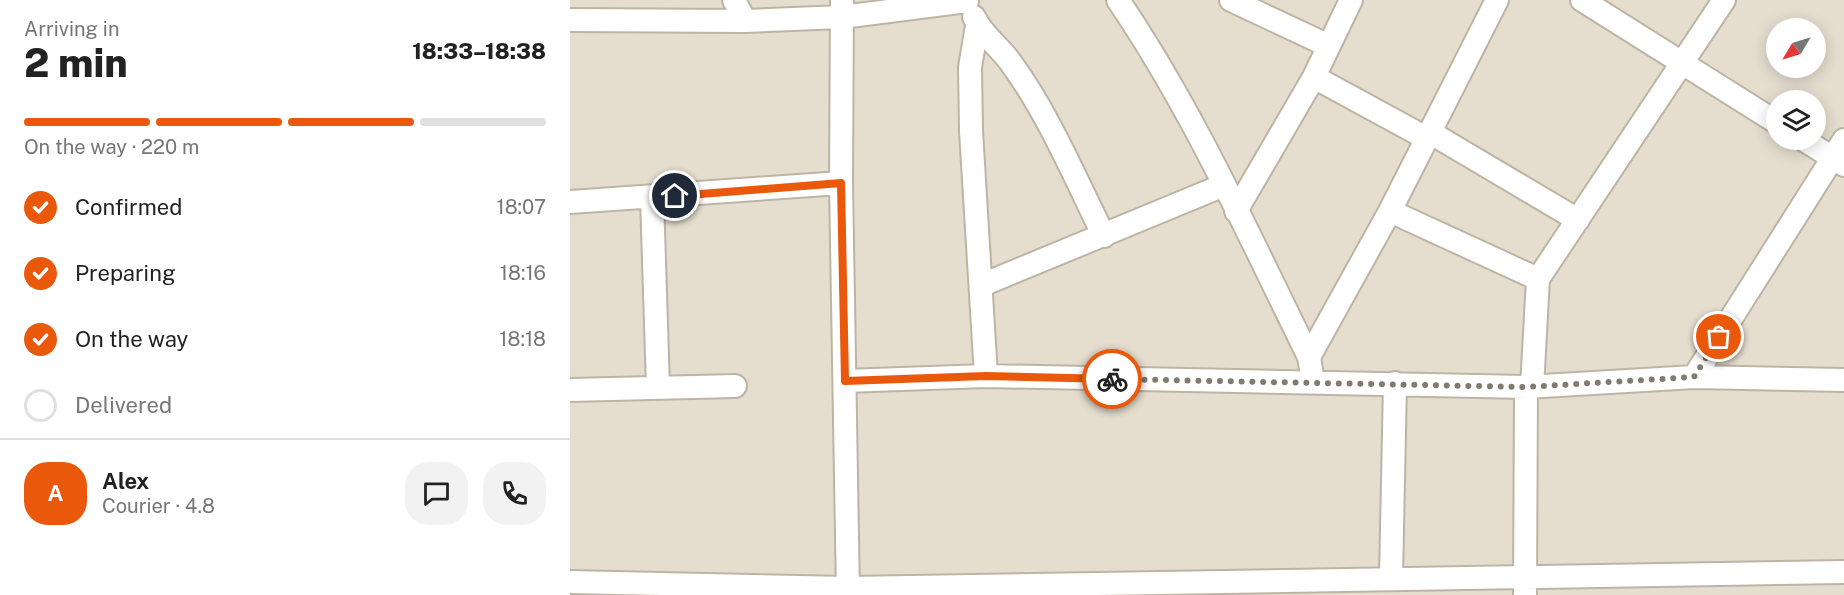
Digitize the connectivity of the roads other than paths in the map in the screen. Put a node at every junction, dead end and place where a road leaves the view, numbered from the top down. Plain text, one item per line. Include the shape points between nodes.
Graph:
1 (734, 0) edge
2 (1118, 0) edge
3 (1231, 0) edge
4 (1351, 0) edge
5 (1497, 0) edge
6 (1582, 0) edge
7 (1725, 0) edge
8 (967, 1) edge
9 (842, 9) edge
10 (570, 20) edge
11 (745, 21) junction
12 (977, 26) junction
13 (1329, 46) junction
14 (1683, 64) junction
15 (1314, 77) junction
16 (1766, 116) edge
17 (1429, 136) junction
18 (1826, 149) edge
19 (1840, 154) edge
20 (841, 183) junction
21 (1224, 185) junction
22 (652, 198) junction
23 (570, 202) edge
24 (1390, 211) junction
25 (1236, 212) junction
26 (1578, 220) junction
27 (1104, 236) junction
28 (1538, 279) junction
29 (982, 285) junction
30 (1309, 357) junction
31 (986, 376) junction
32 (1694, 377) junction
33 (1844, 380) edge
34 (845, 381) junction
35 (1313, 382) junction
36 (1395, 384) junction
37 (735, 386) dead end
38 (658, 387) junction
39 (1529, 387) junction
40 (570, 390) edge
41 (1844, 572) edge
42 (1391, 578) junction
43 (570, 582) edge
44 (1525, 587) edge
45 (1327, 588) edge
46 (848, 592) edge

1 - 11 street
2 - 21 street via 1168,80
3 - 13 street
4 - 13 street
5 - 17 street
6 - 14 street
7 - 14 street
8 - 9 street
8 - 12 street
9 - 11 street
9 - 20 street
10 - 11 street
12 - 27 street via 1011,62 1053,134
12 - 29 street via 970,67 970,110
13 - 15 street
14 - 16 street
14 - 26 street
15 - 17 street
15 - 25 street
17 - 24 street
17 - 26 street
18 - 19 street
19 - 32 street
20 - 22 street
20 - 34 street
21 - 25 street
21 - 27 street
22 - 23 street
22 - 38 street
24 - 28 street
24 - 30 street
25 - 30 street
26 - 28 street
27 - 29 street
28 - 39 street
29 - 31 street
30 - 35 street
31 - 34 street
31 - 35 street
32 - 33 street
32 - 39 street
34 - 46 street
35 - 36 street
36 - 39 street
36 - 42 street
37 - 38 street
38 - 40 street
39 - 44 street
41 - 44 street
42 - 44 street
42 - 45 street
43 - 46 street
45 - 46 street

